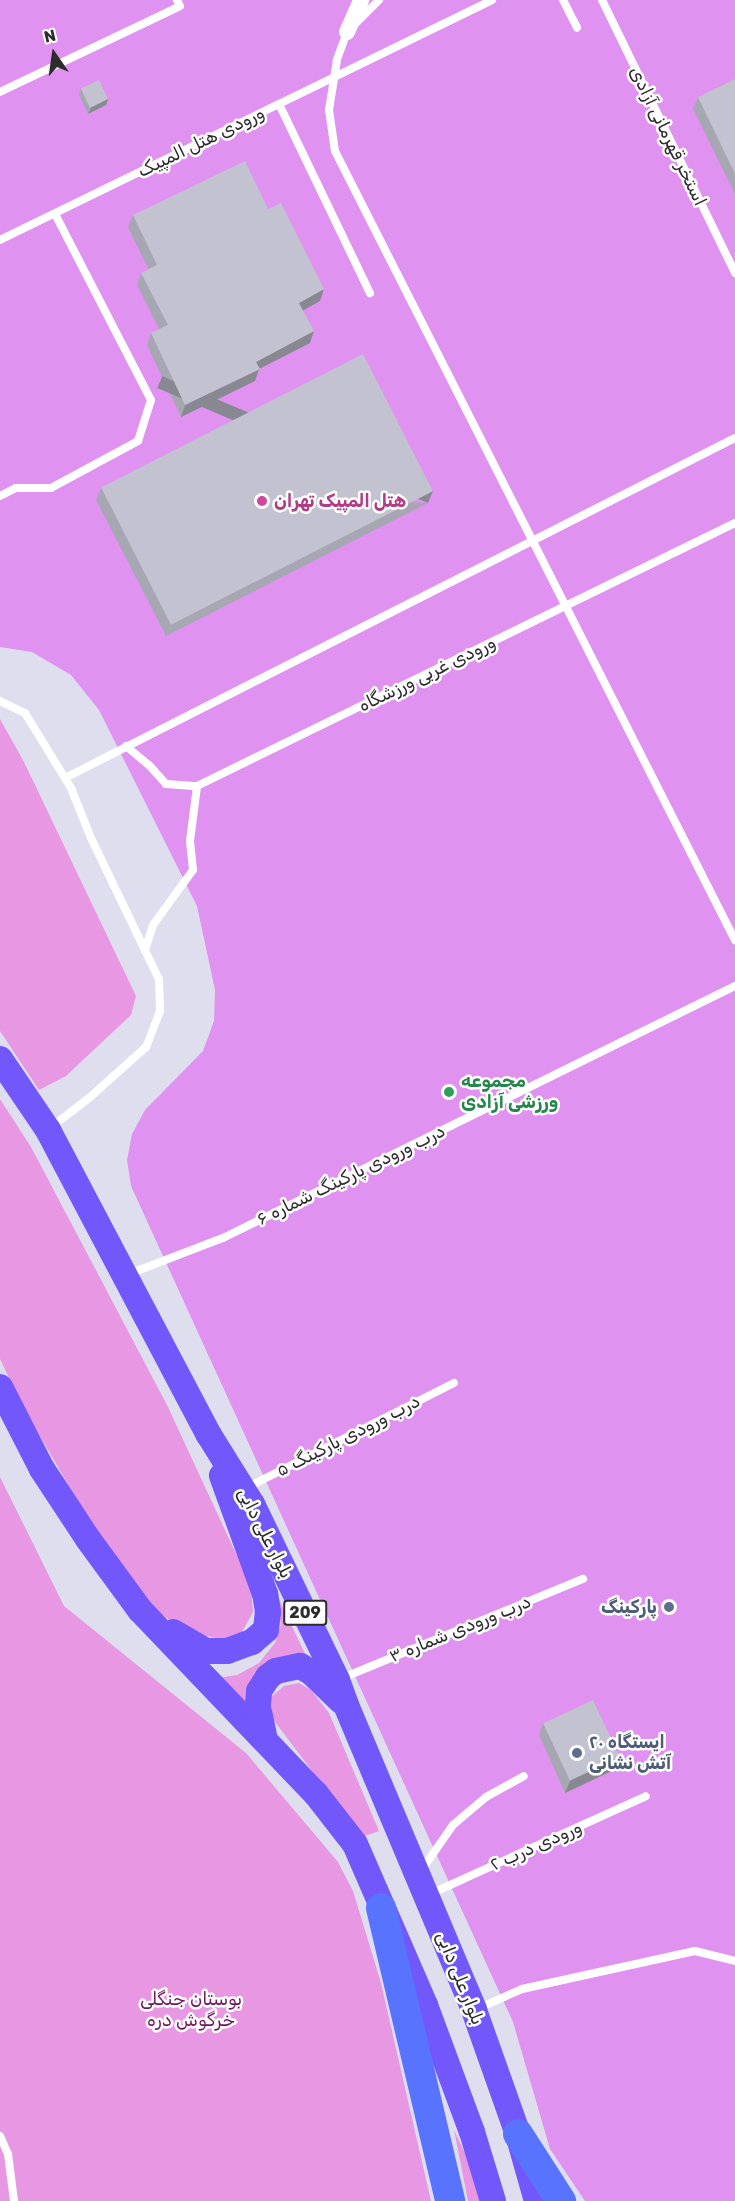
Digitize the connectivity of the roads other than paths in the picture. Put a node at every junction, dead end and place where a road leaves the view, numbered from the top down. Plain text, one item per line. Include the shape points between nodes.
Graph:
1 (177, 0) edge
2 (361, 0) edge
3 (379, 0) edge
4 (492, 0) edge
5 (563, 0) edge
6 (602, 0) edge
7 (577, 27) dead end
8 (347, 32) junction
9 (335, 78) junction
10 (0, 92) edge
11 (279, 104) junction
12 (55, 214) junction
13 (0, 240) edge
14 (735, 273) edge
15 (370, 292) dead end
16 (735, 438) edge
17 (0, 496) edge
18 (735, 523) edge
19 (534, 540) junction
20 (567, 606) junction
21 (0, 701) edge
22 (126, 746) junction
23 (65, 778) junction
24 (197, 786) junction
25 (735, 940) edge
26 (145, 950) junction
27 (735, 986) edge
28 (0, 1059) edge
29 (48, 1130) junction
30 (124, 1276) junction
31 (453, 1383) dead end
32 (0, 1387) edge
33 (209, 1435) junction
34 (243, 1490) junction
35 (583, 1578) dead end
36 (140, 1610) junction
37 (338, 1680) junction
38 (346, 1706) junction
39 (265, 1740) junction
40 (524, 1776) dead end
41 (646, 1796) dead end
42 (422, 1886) junction
43 (381, 1908) junction
44 (735, 1961) edge
45 (474, 2010) junction
46 (518, 2134) junction
47 (0, 2136) edge
48 (14, 2201) edge
49 (450, 2201) edge
50 (493, 2201) edge
51 (537, 2201) edge
52 (561, 2201) edge

1 - 10 lane via 180,6
2 - 8 street
3 - 8 lane
4 - 9 lane
5 - 7 lane
6 - 14 lane, استخر قهرمانی آزادی
8 - 9 lane
9 - 11 lane
9 - 19 lane via 329,110 335,151
11 - 12 lane, ورودی هتل المپیک
11 - 15 lane, ورودی هتل المپیک
12 - 13 lane, ورودی هتل المپیک
12 - 17 lane via 151,399 138,441 51,488 16,488
16 - 19 lane
18 - 20 lane, ورودی غربی ورزشگاه
19 - 20 lane
19 - 22 lane
20 - 24 lane, ورودی غربی ورزشگاه
20 - 25 lane
21 - 23 lane via 26,713
22 - 23 lane
22 - 24 lane, ورودی غربی ورزشگاه via 166,784
23 - 26 lane
24 - 26 lane via 190,841 193,870 153,925
26 - 29 lane via 159,979 160,1011 146,1047
27 - 30 lane, درب ورودی پارکینگ شماره ۶ via 224,1238
28 - 29 main road, بلوار علی دایی / 209
29 - 30 main road, بلوار علی دایی / 209
30 - 33 main road, بلوار علی دایی / 209
31 - 34 lane, درب ورودی پارکینگ ۵
32 - 36 main road via 42,1469
33 - 34 main road, بلوار علی دایی / 209
33 - 36 main road via 264,1594 266,1630 252,1642 227,1652 206,1651
34 - 37 main road, بلوار علی دایی / 209
35 - 37 lane, درب ورودی شماره ۳
36 - 39 main road
37 - 38 main road, بلوار علی دایی / 209
38 - 39 main road via 300,1666 276,1671 259,1691
38 - 42 main road, بلوار علی دایی / 209
39 - 43 main road via 316,1794 355,1844
40 - 42 lane via 486,1797 453,1825
41 - 42 lane, ورودی درب ۲
42 - 45 main road, بلوار علی دایی / 209
43 - 49 highway
43 - 50 main road via 425,2005
44 - 45 lane via 695,1951 522,1989
45 - 46 main road, بلوار علی دایی / 209
46 - 51 main road, بلوار علی دایی / 209
46 - 52 highway
47 - 48 lane via 8,2154

